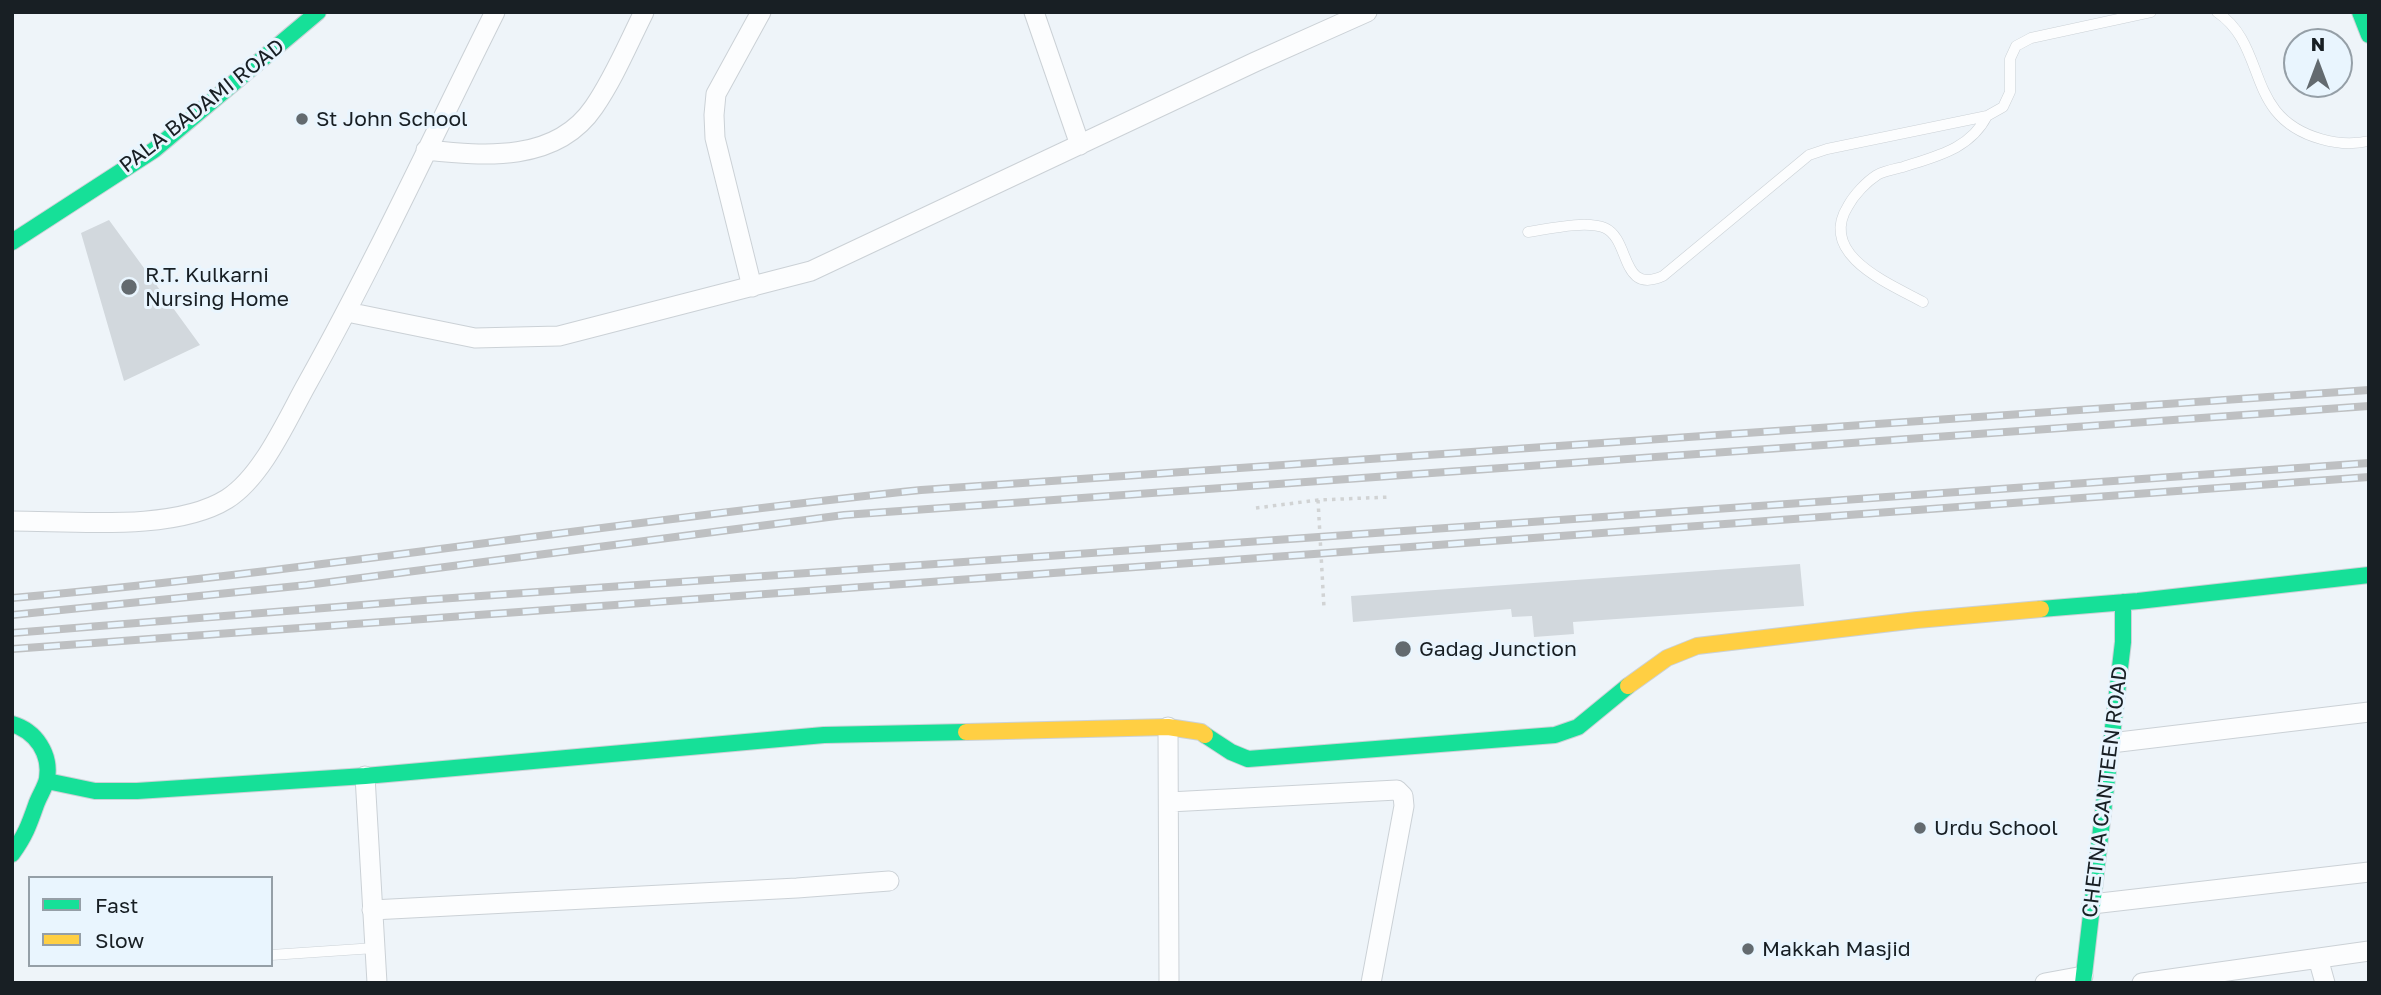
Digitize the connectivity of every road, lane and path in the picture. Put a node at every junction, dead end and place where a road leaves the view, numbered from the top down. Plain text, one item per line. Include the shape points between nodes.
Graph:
1 (318, 12) edge
2 (495, 12) edge
3 (644, 12) edge
4 (761, 12) edge
5 (1034, 12) edge
6 (1367, 12) edge
7 (2151, 12) edge
8 (2217, 12) edge
9 (2360, 12) edge
10 (299, 19) edge
11 (2369, 35) edge
12 (1987, 116) junction
13 (2369, 141) edge
14 (1080, 145) junction
15 (426, 150) junction
16 (1528, 232) dead end
17 (12, 242) edge
18 (752, 287) junction
19 (1923, 302) dead end
20 (347, 312) junction
21 (1390, 497) dead end
22 (1318, 500) junction
23 (1256, 508) dead end
24 (12, 520) edge
25 (2369, 575) edge
26 (2123, 601) junction
27 (1324, 608) dead end
28 (2369, 712) edge
29 (12, 724) edge
30 (1168, 727) junction
31 (2111, 743) junction
32 (365, 776) junction
33 (47, 781) junction
34 (36, 802) junction
35 (1169, 802) junction
36 (12, 813) edge
37 (12, 853) edge
38 (2369, 872) edge
39 (889, 881) dead end
40 (2092, 904) junction
41 (372, 910) junction
42 (375, 948) junction
43 (2369, 951) edge
44 (273, 955) edge
45 (2318, 958) junction
46 (2083, 980) edge
47 (377, 983) edge
48 (1169, 983) edge
49 (1371, 983) edge
50 (2045, 983) edge
51 (2142, 983) edge
52 (2325, 983) edge

1 - 10 street, PALA BADAMI ROAD
2 - 15 street
3 - 15 street via 593,109 569,134 546,147 509,153
4 - 18 street via 716,94 714,116 715,138
5 - 14 street
6 - 14 street
7 - 12 lane via 2031,37 2016,46 2010,59 2010,92 2003,107
8 - 13 lane via 2230,20 2244,42 2267,100 2284,121 2338,144
9 - 11 street
10 - 17 street, PALA BADAMI ROAD via 154,150
12 - 16 lane via 1809,155 1652,281 1631,271 1614,233 1601,226
12 - 19 lane via 1979,132 1964,144 1878,175 1854,196 1842,215 1841,235 1855,260
14 - 18 street via 811,271
15 - 20 street
18 - 20 street via 559,336 475,338
20 - 24 street via 273,444 251,478 227,499 170,519
21 - 22 path
22 - 23 path
22 - 27 path
25 - 26 street
26 - 30 street via 1697,646 1667,658 1577,727 1555,735 1248,759 1201,732
26 - 31 street, CHETNA CANTEEN ROAD
28 - 31 street
29 - 33 street via 33,733 41,743
30 - 32 street via 824,735
30 - 35 street
31 - 40 street, CHETNA CANTEEN ROAD
32 - 33 street via 138,791 95,791
32 - 41 street
33 - 34 street
34 - 36 street
34 - 37 street via 29,829
35 - 48 street
35 - 49 street via 1397,790 1404,806
38 - 40 street
39 - 41 street
40 - 46 street, CHETNA CANTEEN ROAD
41 - 42 street
42 - 44 lane
42 - 47 street
43 - 45 street
45 - 51 street
45 - 52 street
46 - 50 street

